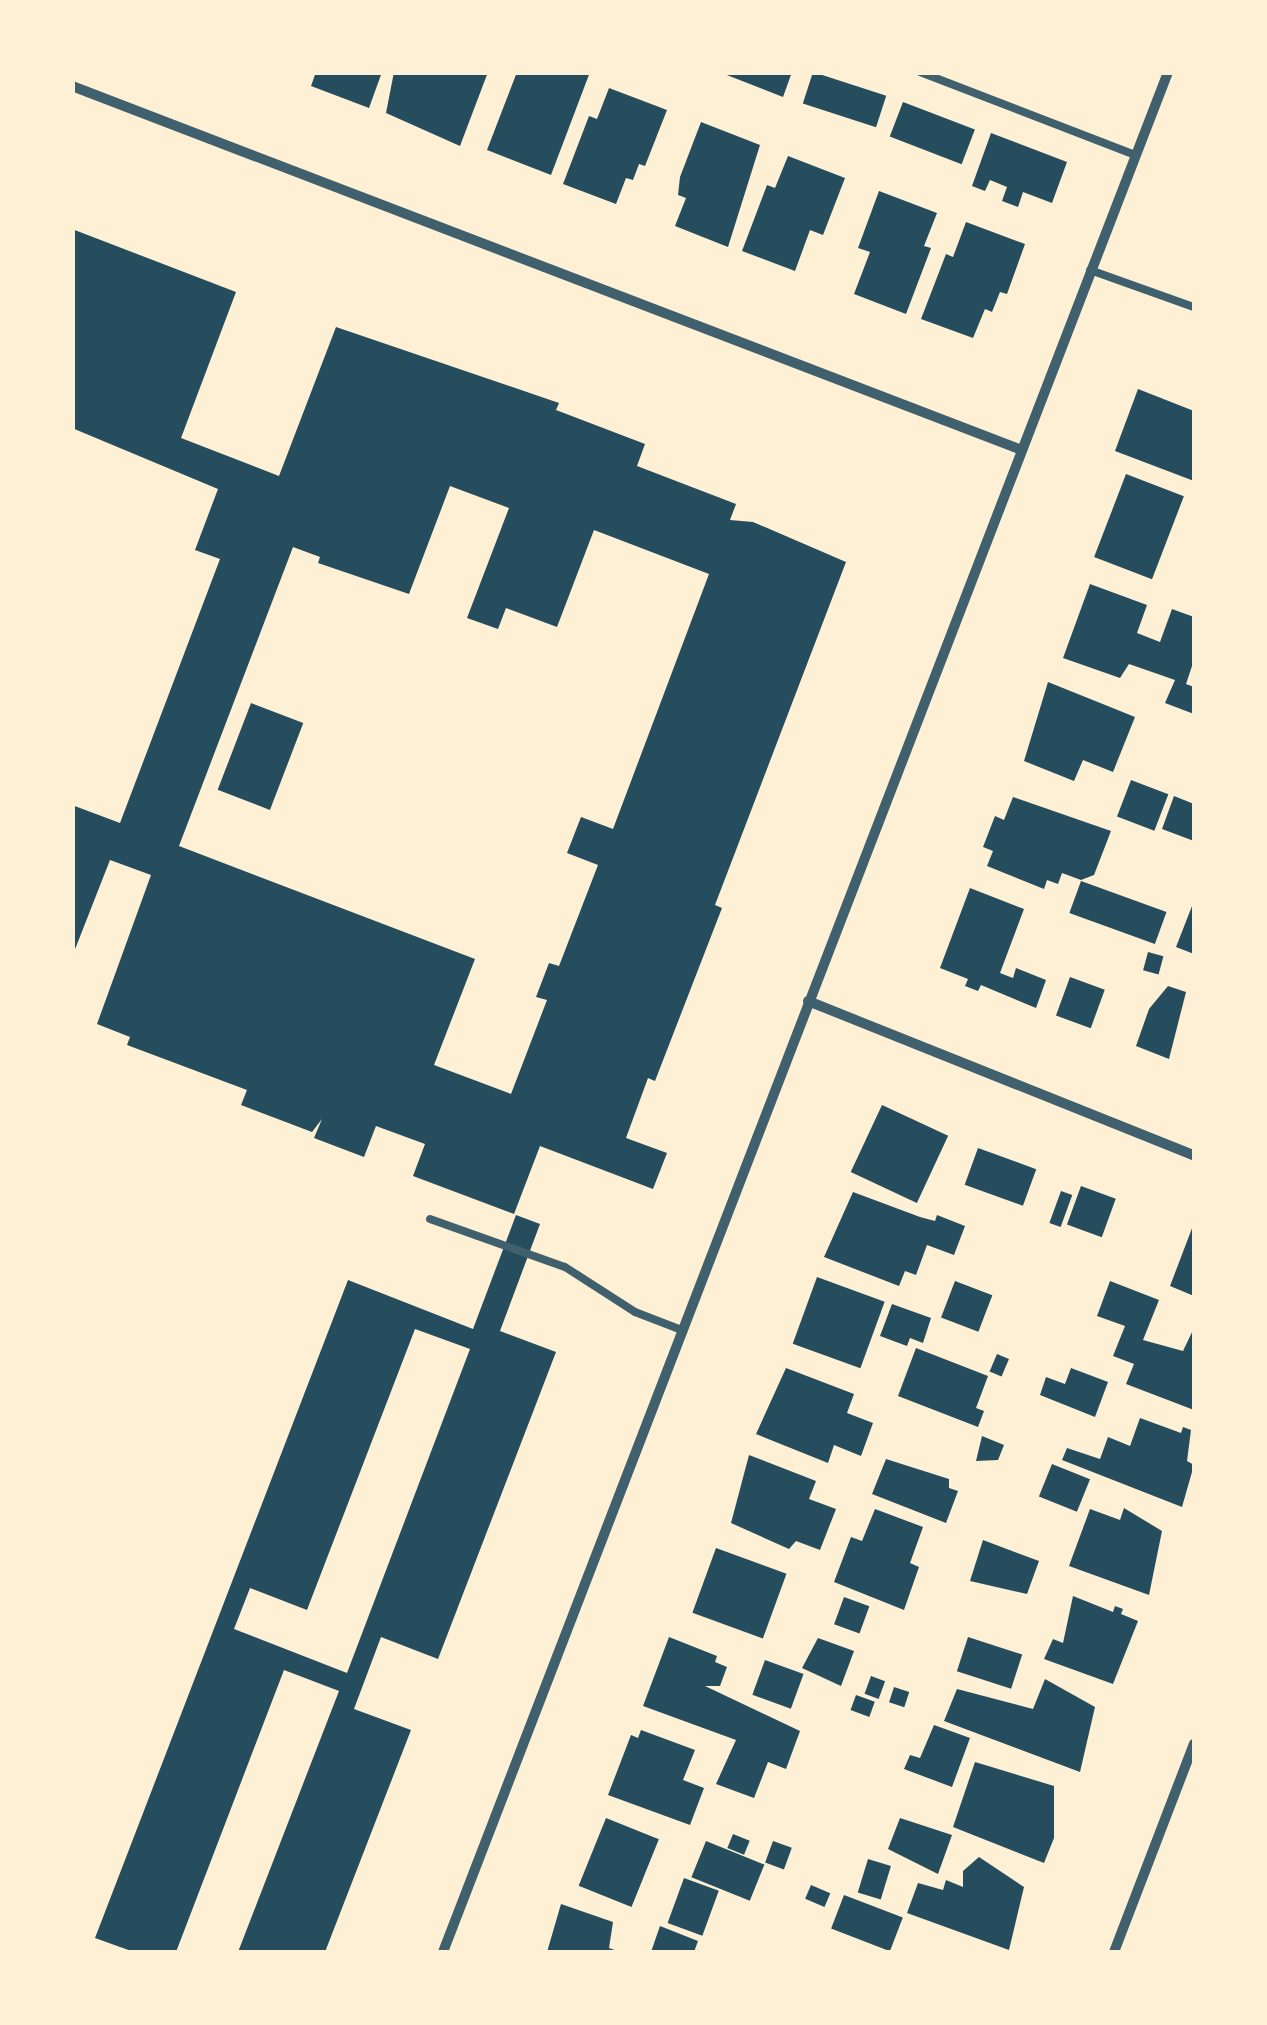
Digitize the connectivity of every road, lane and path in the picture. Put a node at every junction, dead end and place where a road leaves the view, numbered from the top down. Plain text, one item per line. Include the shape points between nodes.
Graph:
1 (920, 72) edge
2 (1168, 72) edge
3 (72, 86) edge
4 (1135, 155) junction
5 (1090, 270) junction
6 (1194, 306) edge
7 (1020, 449) junction
8 (808, 1001) junction
9 (1194, 1154) edge
10 (430, 1219) dead end
11 (682, 1330) junction
12 (1194, 1744) edge
13 (443, 1952) edge
14 (1114, 1952) edge

1 - 4 lane
2 - 4 street
3 - 7 street
4 - 5 street
5 - 6 lane
5 - 7 street
7 - 8 street
8 - 9 street
8 - 11 street
10 - 11 lane via 565,1267 635,1312
11 - 13 street
12 - 14 street

